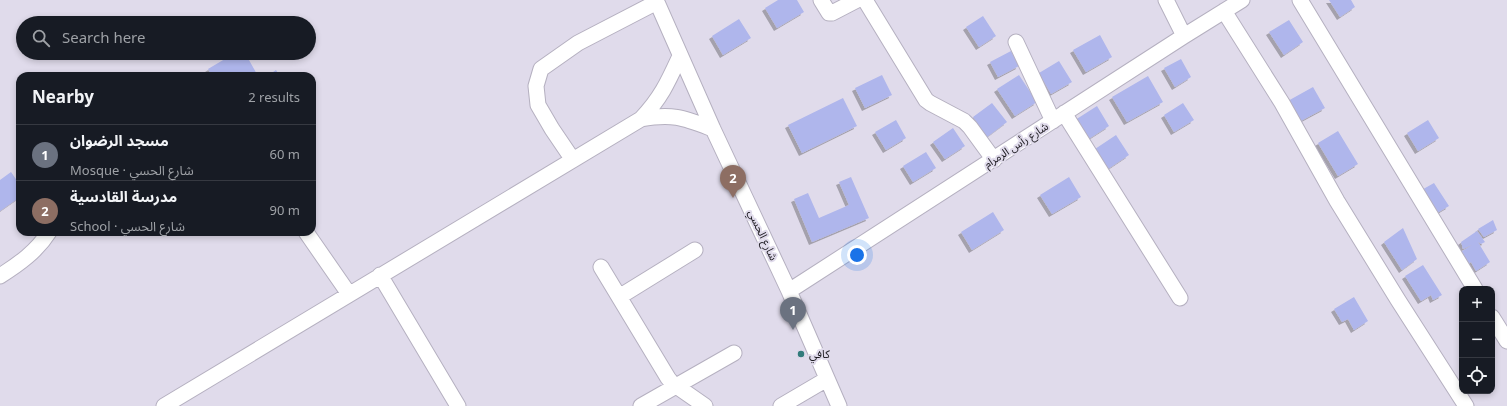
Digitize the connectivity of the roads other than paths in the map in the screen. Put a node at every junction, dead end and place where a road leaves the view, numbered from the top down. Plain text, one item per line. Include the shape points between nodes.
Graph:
1 (821, 0) edge
2 (857, 0) edge
3 (865, 0) edge
4 (1166, 0) edge
5 (1242, 0) edge
6 (1300, 0) edge
7 (656, 1) edge
8 (1224, 11) junction
9 (1184, 36) junction
10 (1016, 42) dead end
11 (680, 56) junction
12 (1059, 117) junction
13 (641, 119) junction
14 (713, 129) junction
15 (573, 160) junction
16 (994, 160) junction
17 (47, 236) edge
18 (309, 236) edge
19 (695, 250) dead end
20 (601, 267) dead end
21 (380, 275) junction
22 (0, 276) edge
23 (1473, 286) edge
24 (789, 291) junction
25 (349, 294) junction
26 (619, 296) junction
27 (1180, 298) dead end
28 (1495, 322) edge
29 (1507, 341) edge
30 (734, 353) dead end
31 (827, 379) junction
32 (677, 386) junction
33 (164, 406) edge
34 (458, 406) edge
35 (642, 406) edge
36 (705, 406) edge
37 (780, 406) edge
38 (839, 406) edge
39 (1466, 406) edge

1 - 2 street via 829,13 832,13
3 - 16 street via 926,100 964,121
4 - 9 street
5 - 8 street, شارع رأس الرمرام
6 - 23 street
7 - 11 street, شارع الحسي
7 - 15 street via 578,43 542,69 536,86 538,105
8 - 9 street, شارع رأس الرمرام
8 - 39 street via 1282,103 1345,215
9 - 12 street, شارع رأس الرمرام
10 - 12 street
11 - 13 street via 664,91
11 - 14 street, شارع الحسي
12 - 16 street, شارع رأس الرمرام
12 - 27 street
13 - 14 street via 670,116
13 - 15 street
14 - 24 street, شارع الحسي
15 - 21 street
16 - 24 street, شارع رأس الرمرام
17 - 22 street via 19,264
18 - 25 street
19 - 26 street
20 - 26 street
21 - 25 street
21 - 34 street
24 - 31 street, شارع الحسي
25 - 33 street
26 - 32 street via 668,378
28 - 29 street
30 - 32 street
31 - 37 street
31 - 38 street, شارع الحسي
32 - 35 street
32 - 36 street

